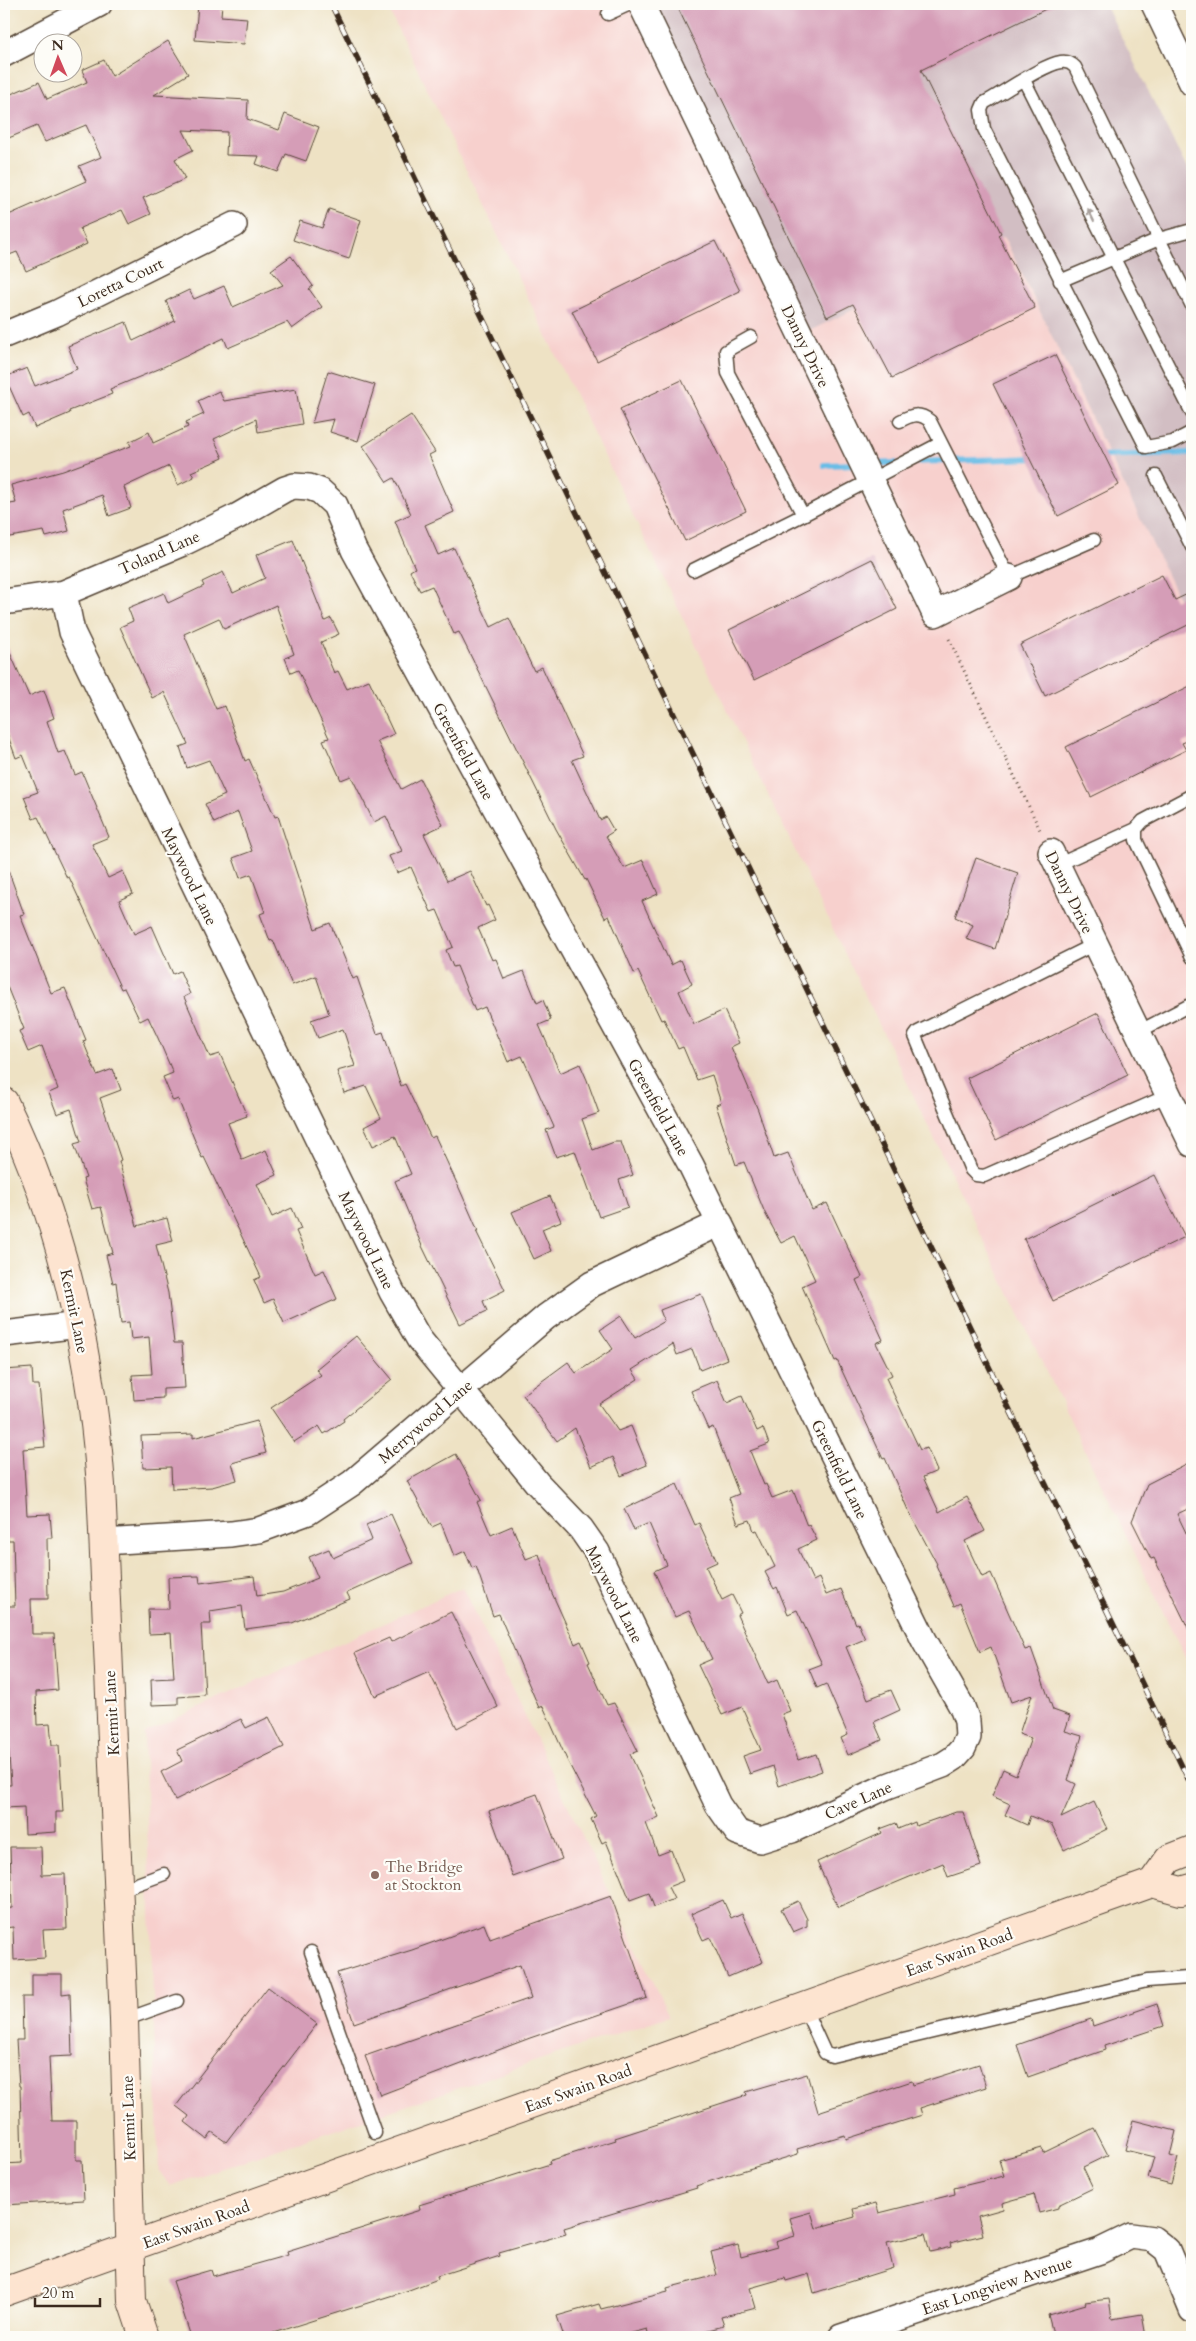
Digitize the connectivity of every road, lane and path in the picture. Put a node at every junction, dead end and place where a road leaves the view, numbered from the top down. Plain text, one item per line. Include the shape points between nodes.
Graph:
1 (99, 4) edge
2 (630, 4) edge
3 (641, 4) edge
4 (1154, 4) edge
5 (608, 14) dead end
6 (4, 54) edge
7 (1024, 80) junction
8 (1192, 83) edge
9 (234, 225) dead end
10 (1192, 230) edge
11 (1159, 239) junction
12 (1113, 259) junction
13 (1060, 281) junction
14 (1192, 306) edge
15 (4, 335) edge
16 (750, 337) dead end
17 (1192, 412) edge
18 (900, 421) dead end
19 (1192, 432) edge
20 (941, 442) junction
21 (1156, 476) dead end
22 (869, 479) junction
23 (309, 487) joint
24 (803, 515) junction
25 (1094, 540) dead end
26 (1192, 547) edge
27 (693, 570) dead end
28 (1010, 577) junction
29 (64, 593) junction
30 (4, 602) edge
31 (949, 639) dead end
32 (1192, 795) edge
33 (1136, 829) junction
34 (1054, 859) junction
35 (1095, 944) junction
36 (1192, 957) edge
37 (1192, 1004) edge
38 (1138, 1032) junction
39 (1169, 1095) junction
40 (4, 1102) edge
41 (1192, 1144) edge
42 (720, 1222) junction
43 (79, 1325) junction
44 (4, 1334) edge
45 (460, 1391) junction
46 (103, 1542) junction
47 (963, 1748) joint
48 (748, 1837) joint
49 (1192, 1850) edge
50 (164, 1874) dead end
51 (1152, 1883) junction
52 (1192, 1888) edge
53 (118, 1891) junction
54 (311, 1952) dead end
55 (1188, 1978) dead end
56 (177, 2001) dead end
57 (804, 2007) junction
58 (124, 2020) junction
59 (376, 2133) dead end
60 (132, 2247) junction
61 (4, 2292) edge
62 (1192, 2310) edge
63 (144, 2337) edge
64 (841, 2337) edge

1 - 6 street
2 - 5 lane
3 - 22 street, Danny Drive
4 - 8 street
7 - 11 lane via 1061,62 1070,62 1075,67
12 -> 7 lane
7 - 13 lane via 984,103 981,120
9 - 15 street, Loretta Court via 57,313
10 - 11 lane
11 - 12 lane
11 - 14 lane
12 - 13 lane
12 - 17 lane
13 - 19 lane via 1146,447 1173,442
16 - 24 lane via 726,351 728,373
18 - 20 lane via 909,416 924,415
20 - 22 lane
20 - 28 lane
21 - 26 lane
22 - 24 lane
22 - 28 street, Danny Drive via 935,614
23 - 29 street, Toland Lane via 285,488 185,542
23 - 42 street, Greenfield Lane via 320,491 335,505 354,550
24 - 27 lane
25 - 28 lane
29 - 30 street, Toland Lane
29 - 45 street, Maywood Lane via 72,632 392,1292 419,1339
31 - 34 path, Danny Drive
32 - 33 lane via 1143,821
33 - 34 lane
33 - 36 lane via 1136,840
34 - 35 street, Danny Drive
35 - 38 street, Danny Drive
35 - 39 lane via 915,1036 971,1170 984,1176
37 - 38 lane
38 - 39 street, Danny Drive
39 - 41 street, Danny Drive
40 - 43 main road, Kermit Lane via 32,1165 62,1251
42 - 45 street, Merrywood Lane via 592,1284 546,1317
42 - 47 street, Greenfield Lane via 924,1640 962,1707 968,1737
43 - 44 street
43 - 46 main road, Kermit Lane via 96,1420
45 - 46 street, Merrywood Lane via 352,1483 308,1512 259,1530
45 - 48 street, Maywood Lane via 538,1484 581,1529 597,1552 718,1805 736,1832
46 - 53 main road, Kermit Lane
47 - 48 street, Cave Lane via 943,1765 885,1787 792,1830 760,1840
49 - 51 main road via 1169,1859
50 - 53 lane
51 - 52 main road via 1181,1891
51 - 57 main road, East Swain Road
53 - 58 main road, Kermit Lane
54 - 59 lane
55 - 57 lane via 1147,1981 832,2056 825,2053
56 - 58 lane
57 - 60 main road, East Swain Road
58 - 60 main road, Kermit Lane
60 - 61 main road, East Swain Road
60 - 63 main road, Kermit Lane via 132,2301
62 - 64 street, East Longview Avenue via 1168,2250 1152,2239 1131,2236 1100,2251

